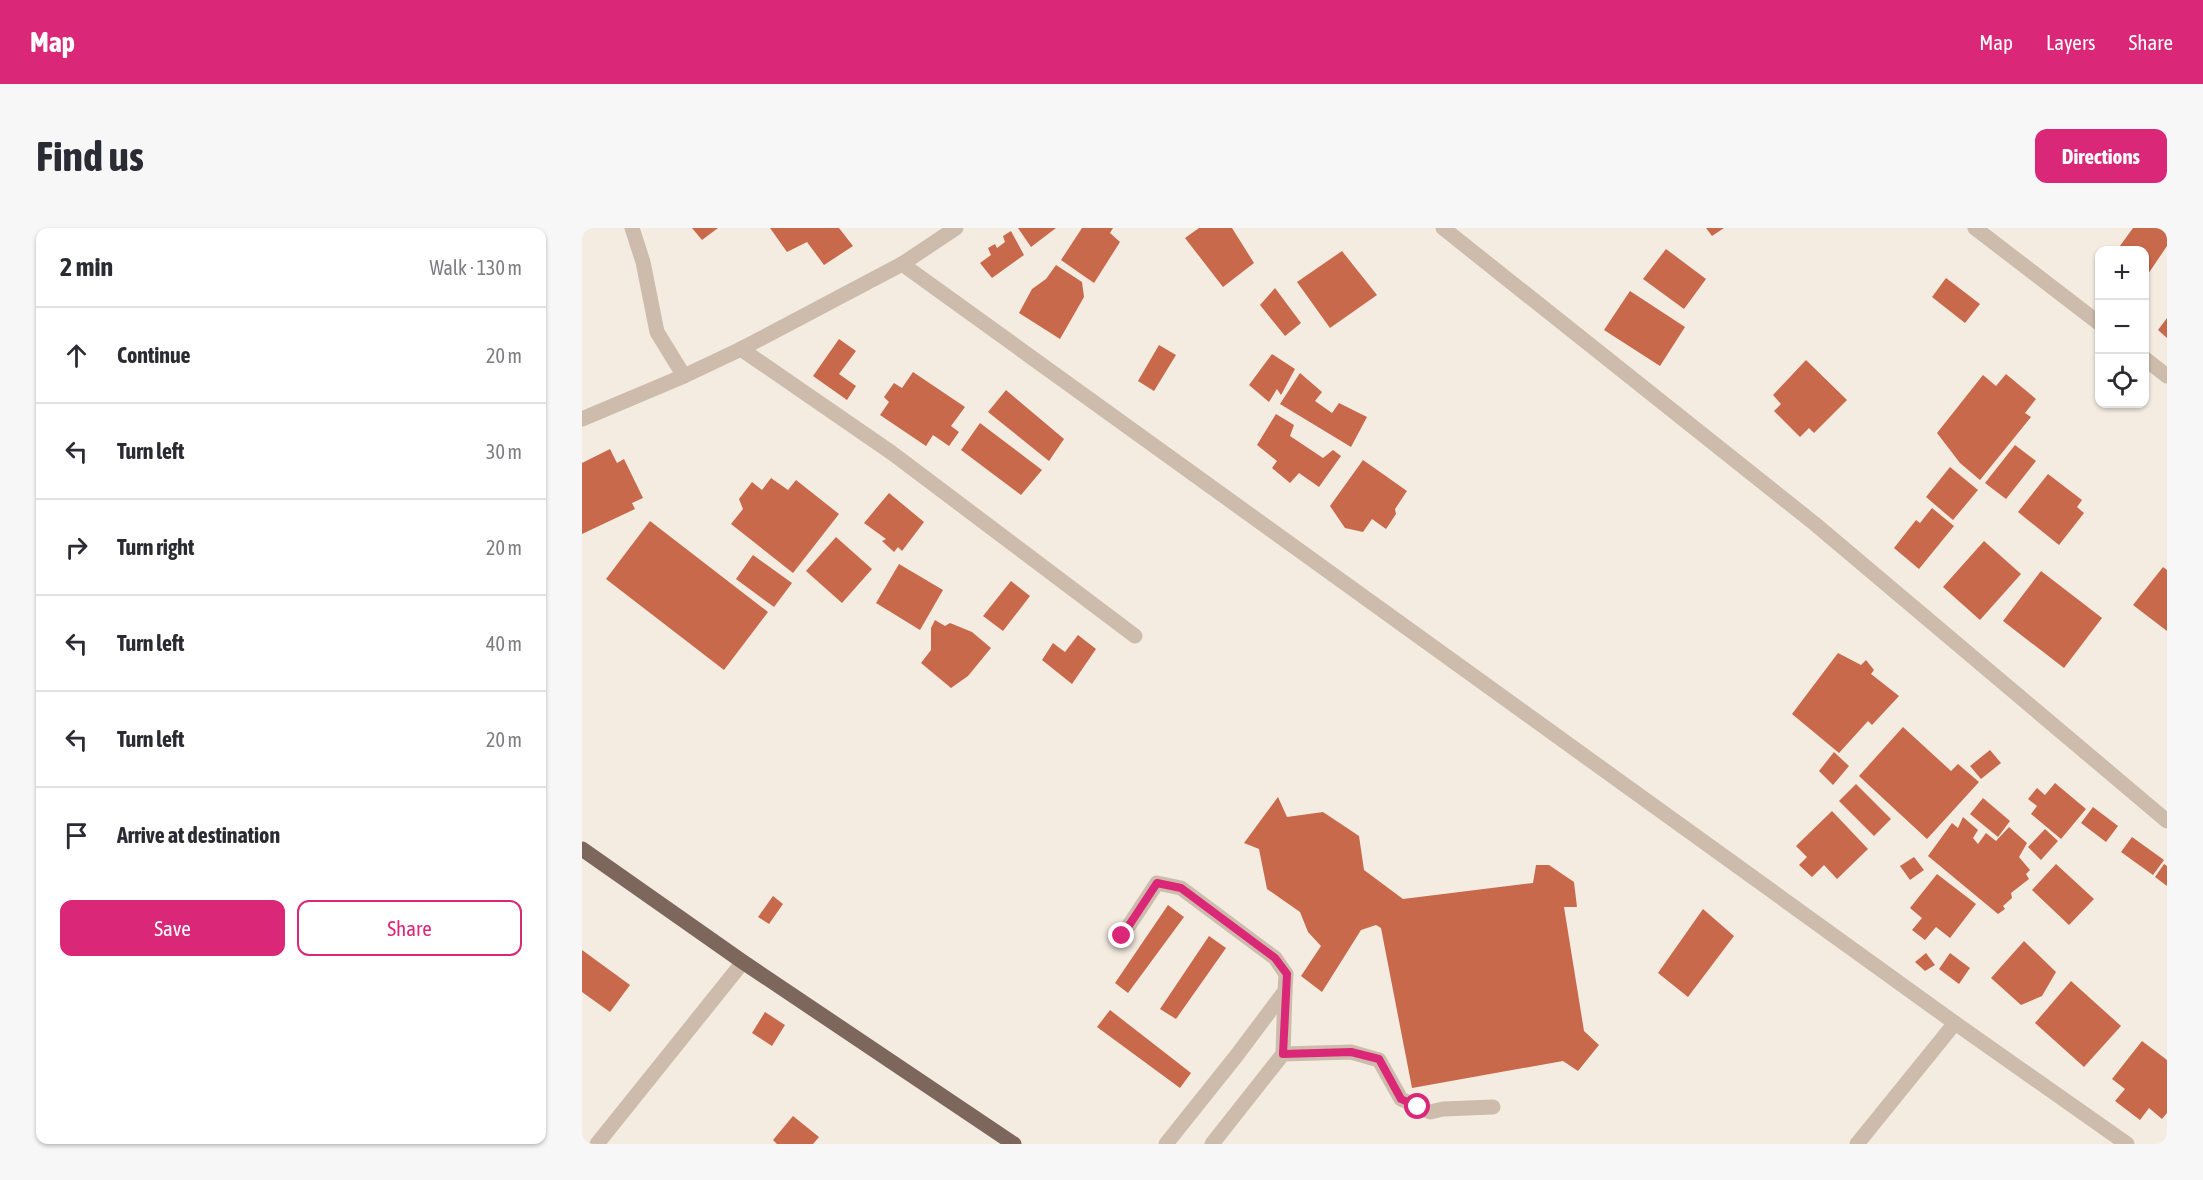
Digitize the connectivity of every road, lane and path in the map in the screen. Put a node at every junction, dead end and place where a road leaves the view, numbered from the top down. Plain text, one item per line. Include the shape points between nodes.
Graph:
1 (632, 228) edge
2 (956, 228) edge
3 (1443, 228) edge
4 (1975, 228) edge
5 (902, 264) junction
6 (2095, 320) edge
7 (741, 349) junction
8 (2149, 361) edge
9 (684, 376) junction
10 (2167, 376) edge
11 (582, 419) edge
12 (1135, 636) dead end
13 (2167, 821) edge
14 (582, 849) edge
15 (1122, 936) dead end
16 (743, 962) junction
17 (1284, 991) junction
18 (1955, 1023) junction
19 (1283, 1054) junction
20 (1493, 1107) dead end
21 (597, 1144) edge
22 (1014, 1144) edge
23 (1166, 1144) edge
24 (1212, 1144) edge
25 (1857, 1144) edge
26 (2127, 1144) edge

1 - 9 street via 657,332
2 - 5 street
3 - 13 street via 1815,524
4 - 6 street
5 - 7 street
5 - 18 street
7 - 9 street
7 - 12 street via 892,453
8 - 10 street
9 - 11 street
14 - 16 main road
15 - 17 street via 1157,883 1181,888 1275,958 1287,974
16 - 21 street
16 - 22 main road
17 - 19 street
17 - 23 street
18 - 25 street
18 - 26 street
19 - 20 street via 1351,1052 1379,1059 1401,1099 1430,1112
19 - 24 street

